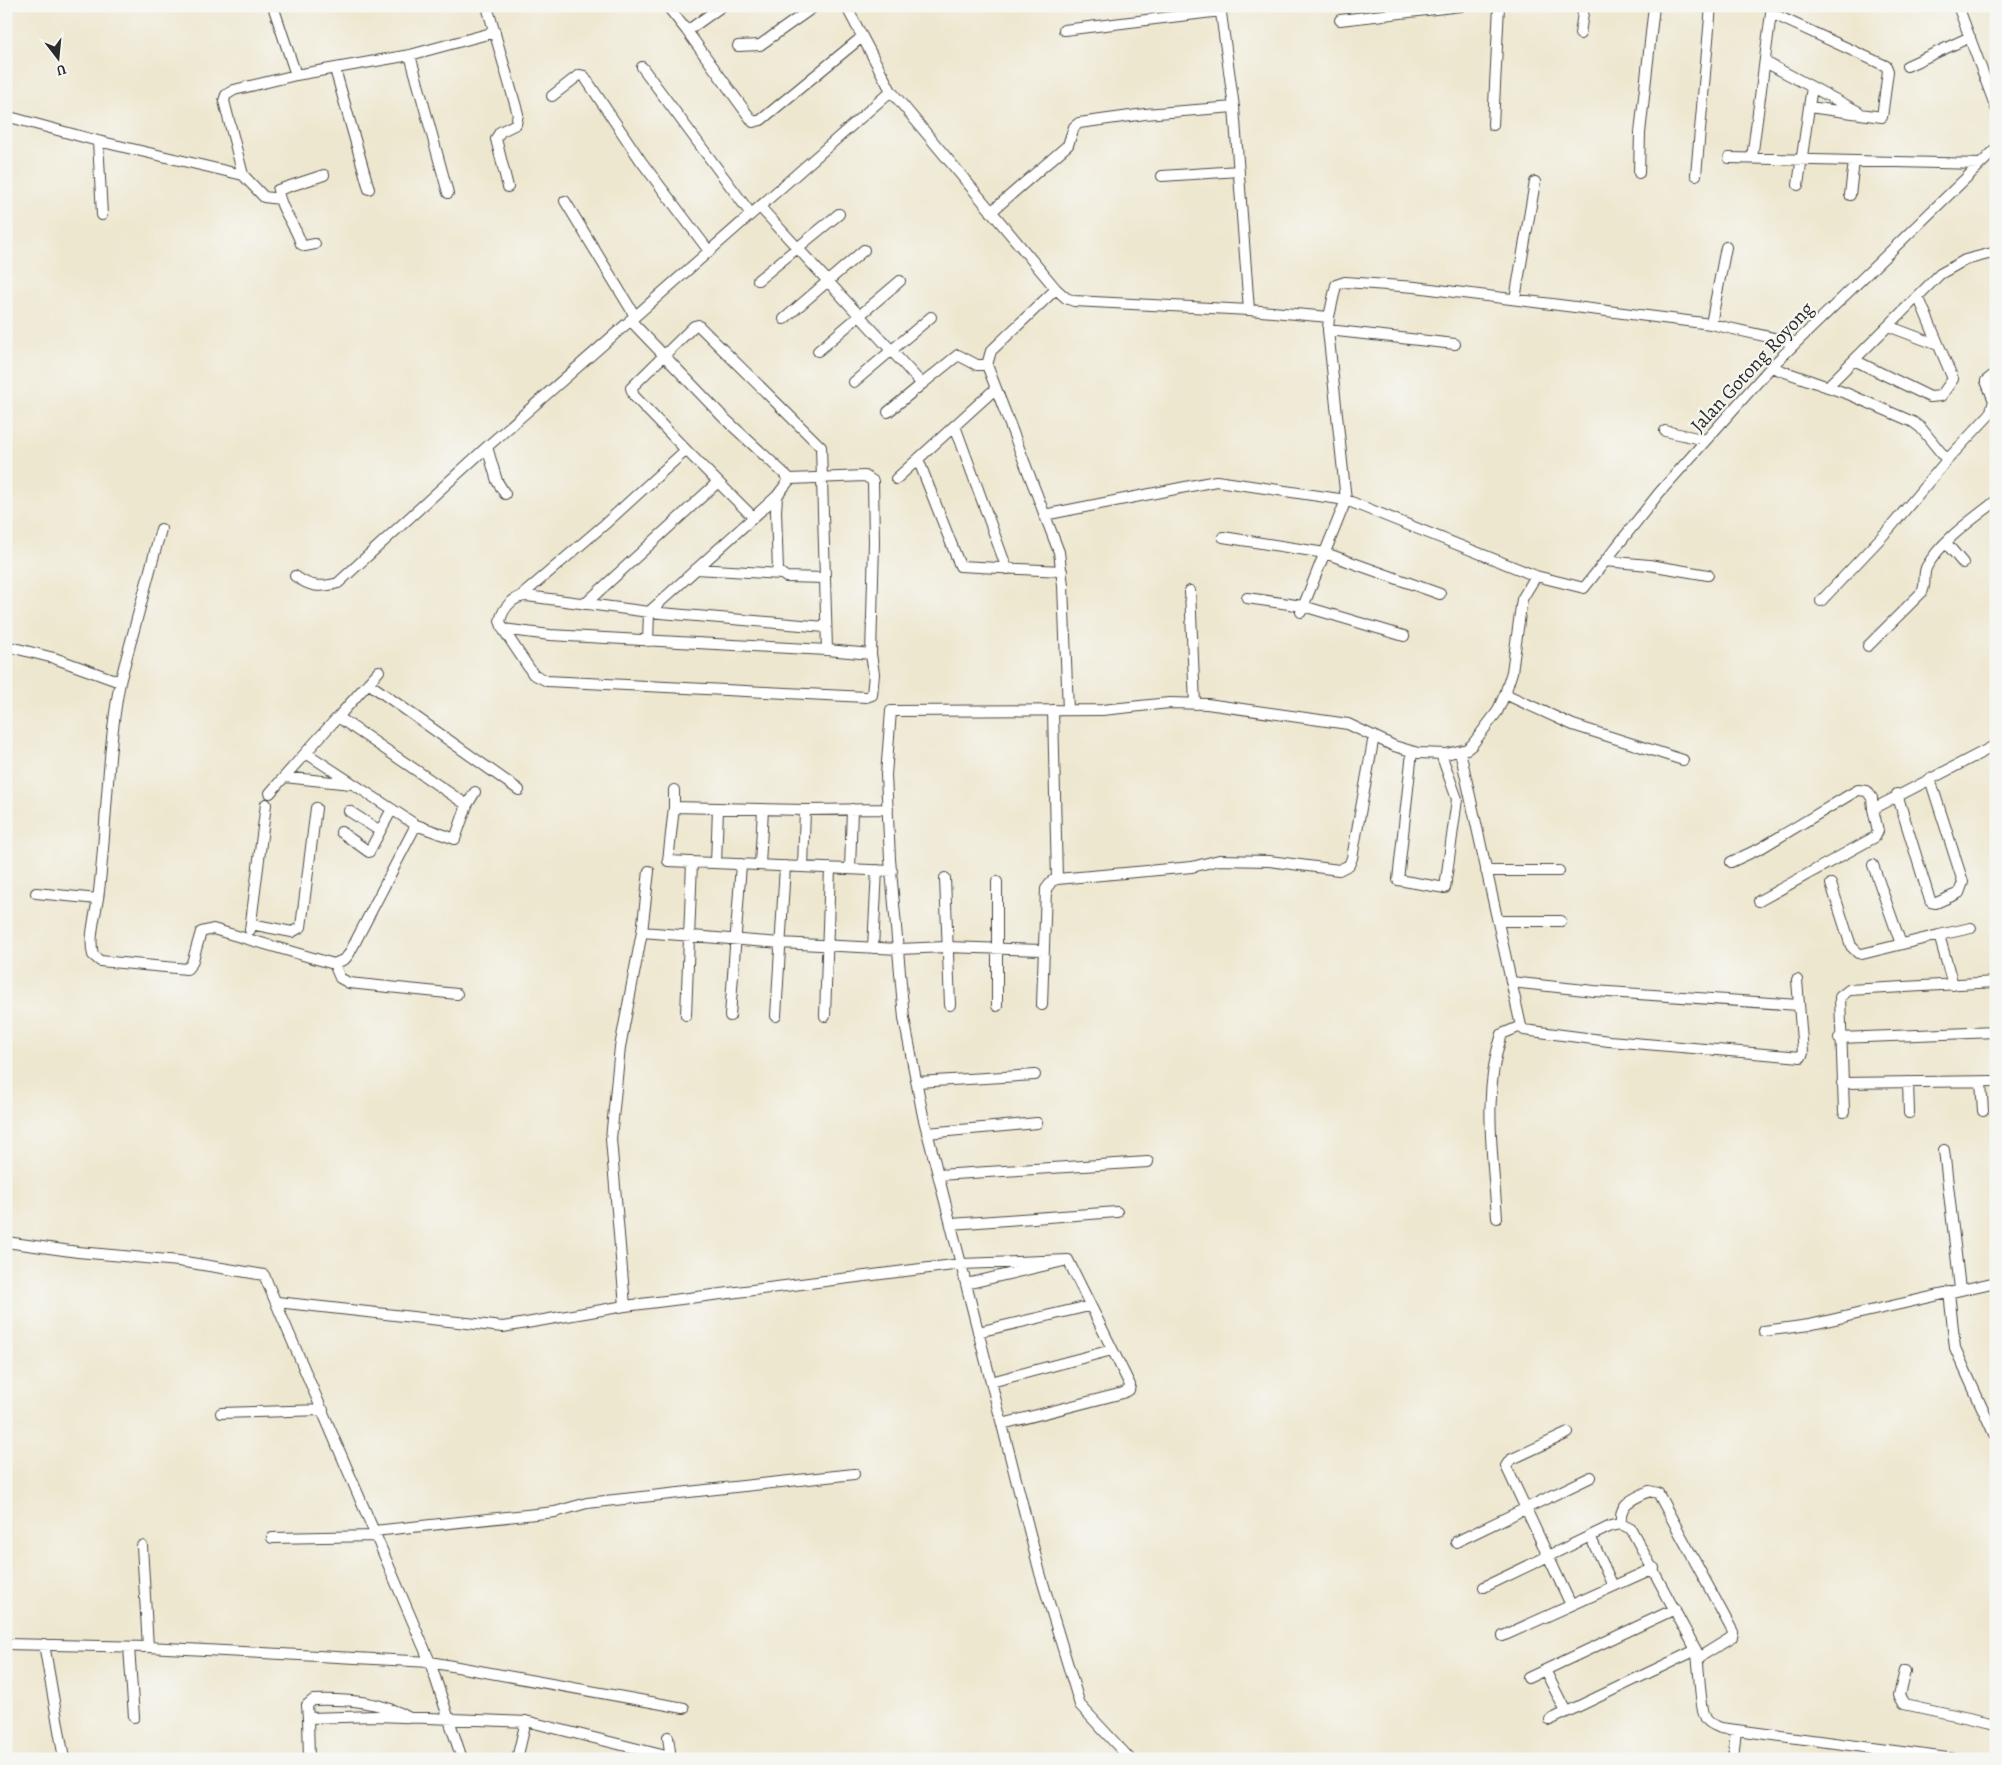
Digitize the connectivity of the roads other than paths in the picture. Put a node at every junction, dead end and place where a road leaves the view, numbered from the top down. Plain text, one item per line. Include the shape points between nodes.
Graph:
1 (273, 6) edge
2 (487, 6) edge
3 (722, 6) edge
4 (814, 6) edge
5 (846, 6) edge
6 (1461, 6) edge
7 (1499, 6) edge
8 (1584, 6) edge
9 (1654, 6) edge
10 (1711, 6) edge
11 (1958, 6) edge
12 (668, 7) edge
13 (1220, 9) edge
14 (1771, 10) edge
15 (1340, 20) dead end
16 (1064, 30) dead end
17 (686, 31) junction
18 (495, 32) junction
19 (1580, 34) dead end
20 (862, 36) junction
21 (1970, 37) junction
22 (738, 46) dead end
23 (410, 56) junction
24 (1764, 62) junction
25 (1908, 66) dead end
26 (642, 67) dead end
27 (336, 69) junction
28 (296, 75) junction
29 (1991, 80) edge
30 (1812, 87) junction
31 (891, 91) junction
32 (552, 96) dead end
33 (1234, 107) junction
34 (1809, 107) junction
35 (1996, 108) edge
36 (6, 116) edge
37 (1867, 116) junction
38 (1493, 125) dead end
39 (98, 141) junction
40 (1996, 149) edge
41 (1729, 158) dead end
42 (1752, 158) junction
43 (1801, 160) junction
44 (1854, 161) junction
45 (1980, 164) junction
46 (1239, 172) junction
47 (1639, 174) dead end
48 (243, 175) junction
49 (324, 175) dead end
50 (1696, 175) dead end
51 (1162, 176) dead end
52 (1535, 182) dead end
53 (1798, 185) dead end
54 (508, 187) dead end
55 (369, 189) dead end
56 (448, 193) dead end
57 (1850, 195) dead end
58 (280, 199) junction
59 (566, 201) dead end
60 (760, 207) junction
61 (991, 212) junction
62 (751, 214) junction
63 (839, 214) dead end
64 (102, 215) dead end
65 (315, 244) dead end
66 (796, 247) junction
67 (1726, 248) dead end
68 (864, 250) dead end
69 (710, 251) junction
70 (1996, 252) edge
71 (758, 280) dead end
72 (828, 281) junction
73 (900, 281) dead end
74 (1056, 289) junction
75 (1918, 296) junction
76 (1515, 299) junction
77 (1249, 310) junction
78 (860, 316) junction
79 (931, 317) dead end
80 (633, 318) junction
81 (1329, 318) junction
82 (784, 319) dead end
83 (1711, 324) junction
84 (1888, 326) junction
85 (1328, 330) junction
86 (1796, 343) junction
87 (1455, 344) dead end
88 (1938, 345) junction
89 (818, 351) dead end
90 (892, 351) junction
91 (664, 355) junction
92 (1854, 360) junction
93 (987, 365) junction
94 (1771, 367) junction
95 (1996, 373) edge
96 (854, 382) dead end
97 (922, 384) junction
98 (1827, 387) junction
99 (995, 389) junction
100 (888, 412) dead end
101 (954, 426) junction
102 (1665, 431) dead end
103 (1706, 440) junction
104 (486, 447) junction
105 (686, 450) junction
106 (918, 459) junction
107 (1947, 460) junction
108 (821, 478) junction
109 (896, 478) dead end
110 (790, 479) junction
111 (718, 482) junction
112 (505, 494) dead end
113 (777, 496) junction
114 (1346, 500) junction
115 (1996, 501) edge
116 (1044, 515) junction
117 (753, 517) junction
118 (161, 529) dead end
119 (1223, 537) dead end
120 (1946, 543) junction
121 (1325, 553) junction
122 (1605, 561) junction
123 (1963, 563) dead end
124 (1007, 568) junction
125 (696, 569) junction
126 (1062, 571) junction
127 (781, 574) junction
128 (1708, 575) dead end
129 (295, 576) dead end
130 (1536, 576) junction
131 (825, 578) junction
132 (1190, 591) dead end
133 (1440, 594) dead end
134 (521, 596) junction
135 (1247, 598) dead end
136 (1821, 601) dead end
137 (585, 604) junction
138 (1302, 609) junction
139 (649, 612) junction
140 (825, 627) junction
141 (503, 629) junction
142 (1404, 636) dead end
143 (648, 641) junction
144 (6, 646) edge
145 (1868, 646) dead end
146 (827, 650) junction
147 (871, 654) junction
148 (379, 671) dead end
149 (120, 682) junction
150 (368, 683) junction
151 (1505, 694) junction
152 (1195, 704) junction
153 (1053, 710) junction
154 (1068, 710) junction
155 (338, 717) junction
156 (1374, 736) junction
157 (1996, 745) edge
158 (1460, 751) junction
159 (1412, 752) junction
160 (306, 753) junction
161 (1441, 754) junction
162 (1683, 760) dead end
163 (284, 777) junction
164 (1930, 779) junction
165 (354, 784) junction
166 (519, 790) dead end
167 (674, 790) dead end
168 (475, 792) dead end
169 (270, 793) dead end
170 (1897, 794) junction
171 (266, 804) dead end
172 (467, 806) junction
173 (674, 807) junction
174 (316, 808) dead end
175 (392, 809) junction
176 (718, 809) junction
177 (763, 809) junction
178 (852, 809) junction
179 (888, 809) junction
180 (1873, 809) junction
181 (805, 810) junction
182 (349, 811) dead end
183 (416, 825) junction
184 (380, 831) junction
185 (340, 832) dead end
186 (692, 862) junction
187 (1731, 862) dead end
188 (716, 863) junction
189 (741, 864) junction
190 (760, 865) junction
191 (1873, 865) dead end
192 (785, 866) junction
193 (803, 867) junction
194 (830, 868) junction
195 (850, 869) junction
196 (877, 870) junction
197 (649, 871) dead end
198 (892, 871) junction
199 (1486, 872) junction
200 (1559, 872) dead end
201 (945, 878) dead end
202 (1057, 879) junction
203 (997, 882) dead end
204 (1831, 884) dead end
205 (36, 893) dead end
206 (98, 898) junction
207 (1759, 900) dead end
208 (1498, 921) junction
209 (1562, 921) dead end
210 (251, 924) junction
211 (1971, 928) dead end
212 (642, 932) junction
213 (690, 935) junction
214 (1939, 935) junction
215 (735, 939) junction
216 (249, 940) junction
217 (780, 943) junction
218 (1901, 944) junction
219 (828, 946) junction
220 (946, 947) junction
221 (873, 948) junction
222 (996, 948) junction
223 (898, 949) junction
224 (1043, 950) junction
225 (334, 964) junction
226 (1797, 980) dead end
227 (1511, 982) junction
228 (1996, 982) edge
229 (1953, 984) junction
230 (457, 994) dead end
231 (950, 1005) dead end
232 (1042, 1005) dead end
233 (1799, 1005) junction
234 (997, 1006) dead end
235 (686, 1015) dead end
236 (730, 1016) dead end
237 (776, 1016) dead end
238 (825, 1016) dead end
239 (1521, 1026) junction
240 (1996, 1032) edge
241 (1839, 1038) junction
242 (1035, 1075) dead end
243 (1996, 1081) edge
244 (917, 1082) junction
245 (1908, 1082) junction
246 (1981, 1082) junction
247 (1842, 1083) junction
248 (1844, 1112) dead end
249 (1983, 1112) dead end
250 (1909, 1113) dead end
251 (1038, 1123) dead end
252 (927, 1133) junction
253 (1944, 1150) dead end
254 (1148, 1162) dead end
255 (938, 1175) junction
256 (1117, 1212) dead end
257 (1497, 1218) dead end
258 (951, 1224) junction
259 (6, 1242) edge
260 (1068, 1260) junction
261 (961, 1264) junction
262 (1996, 1282) edge
263 (966, 1284) junction
264 (1954, 1290) junction
265 (277, 1302) junction
266 (624, 1306) junction
267 (1089, 1306) junction
268 (1764, 1331) dead end
269 (978, 1332) junction
270 (1112, 1350) junction
271 (991, 1382) junction
272 (323, 1410) junction
273 (221, 1413) dead end
274 (1002, 1424) junction
275 (1568, 1433) dead end
276 (1994, 1434) dead end
277 (854, 1474) dead end
278 (1591, 1477) dead end
279 (1526, 1509) junction
280 (1621, 1524) junction
281 (375, 1533) junction
282 (1590, 1536) junction
283 (272, 1538) dead end
284 (1456, 1542) dead end
285 (142, 1546) dead end
286 (1548, 1556) junction
287 (1654, 1568) junction
288 (1613, 1586) junction
289 (1484, 1587) dead end
290 (1571, 1605) junction
291 (1675, 1609) junction
292 (1503, 1636) dead end
293 (6, 1644) edge
294 (44, 1644) junction
295 (129, 1647) junction
296 (148, 1647) junction
297 (1697, 1654) junction
298 (430, 1662) junction
299 (1545, 1670) junction
300 (1905, 1672) dead end
301 (1528, 1678) dead end
302 (684, 1708) dead end
303 (1566, 1712) junction
304 (134, 1717) dead end
305 (308, 1718) junction
306 (410, 1718) junction
307 (450, 1720) junction
308 (1550, 1720) dead end
309 (526, 1722) junction
310 (1996, 1724) edge
311 (1736, 1730) junction
312 (668, 1737) dead end
313 (1908, 1756) edge
314 (671, 1758) edge
315 (64, 1759) edge
316 (309, 1759) edge
317 (462, 1759) edge
318 (517, 1759) edge
319 (1130, 1759) edge
320 (1733, 1759) edge
321 (1955, 1759) edge

1 - 28 street
2 - 18 street
3 - 17 street
4 - 22 street via 760,45
5 - 20 street
6 - 15 street
7 - 38 street
8 - 19 street
9 - 47 street via 1640,133
10 - 50 street
11 - 21 street
12 - 17 street
13 - 16 street
13 - 33 street
14 - 24 street
14 - 37 street via 1886,66 1883,115 1878,118
17 - 20 street via 753,122 761,120
18 - 23 street
18 - 54 street via 518,114 516,124 500,132 496,139
20 - 31 street
21 - 25 street
21 - 29 street
23 - 27 street
23 - 56 street
24 - 30 street
24 - 42 street
26 - 62 street
27 - 28 street
27 - 55 street
28 - 48 street via 234,90 226,95 224,102
29 - 35 street
30 - 34 street
30 - 37 street
31 - 60 street
31 - 61 street
32 - 69 street via 584,75 641,161
33 - 46 street
33 - 61 street via 1079,123 1074,127 1068,145
34 - 37 street
34 - 43 street
36 - 39 street
39 - 48 street
39 - 64 street
40 - 45 street, Jalan Gotong Royong
41 - 42 street
42 - 43 street
43 - 44 street
43 - 53 street
44 - 45 street
44 - 57 street
45 - 86 street, Jalan Gotong Royong
46 - 51 street
46 - 77 street
48 - 58 street via 264,197
49 - 58 street via 279,188
52 - 76 street
58 - 65 street via 301,244
59 - 80 street
60 - 62 street
60 - 66 street
61 - 74 street
62 - 69 street
63 - 66 street
66 - 71 street
66 - 72 street
67 - 83 street
68 - 72 street
69 - 80 street
70 - 75 street via 1965,260 1940,274
72 - 78 street
72 - 82 street
73 - 78 street
74 - 77 street via 1074,301
74 - 93 street via 991,351
75 - 84 street
75 - 88 street
76 - 81 street via 1345,282 1333,291
76 - 83 street
77 - 81 street
78 - 89 street
78 - 90 street
79 - 90 street
80 - 91 street
80 - 104 street
81 - 85 street
83 - 86 street
84 - 88 street
84 - 92 street
85 - 87 street
85 - 114 street
86 - 94 street, Jalan Gotong Royong
88 - 92 street via 1953,381 1938,398
90 - 96 street
90 - 97 street
91 - 105 street via 631,386 631,390
91 - 108 street via 694,326 700,326 819,444
91 - 110 street via 724,418
92 - 98 street
93 - 97 street via 977,365 958,355
93 - 99 street
94 - 98 street
94 - 103 street, Jalan Gotong Royong
95 - 107 street via 1986,381 1994,401 1990,414
97 - 100 street
98 - 107 street via 1913,422
99 - 101 street
99 - 116 street
101 - 106 street
101 - 124 street
102 - 103 street
103 - 122 street, Jalan Gotong Royong
104 - 112 street via 497,481
104 - 129 street via 338,583 312,586
105 - 111 street
105 - 134 street
106 - 109 street
106 - 124 street via 957,562 964,568
107 - 136 street via 1890,528
108 - 110 street
108 - 131 street
108 - 147 street via 866,476 873,480
110 - 113 street
111 - 117 street
111 - 137 street
113 - 117 street
113 - 127 street via 776,566
114 - 116 street via 1216,481
114 - 121 street
114 - 130 street
115 - 120 street
116 - 126 street via 1059,552
117 - 125 street
118 - 149 street
119 - 121 street
120 - 123 street
120 - 145 street via 1928,565 1922,592
121 - 133 street
121 - 138 street
122 - 128 street via 1649,564
122 - 130 street, Jalan Gotong Royong via 1584,588
124 - 126 street
125 - 127 street
125 - 139 street
126 - 154 street
127 - 131 street via 786,577
130 - 151 street via 1522,599 1512,672
131 - 140 street
132 - 152 street
134 - 137 street
134 - 141 street via 504,611 500,621
135 - 138 street
137 - 139 street
138 - 142 street
139 - 140 street
139 - 143 street
140 - 146 street
141 - 143 street
141 - 147 street via 534,674 546,681 870,697 873,690
143 - 146 street
144 - 149 street via 54,658
146 - 147 street
148 - 150 street
149 - 206 street
150 - 155 street
150 - 166 street
151 - 158 street via 1480,737
151 - 162 street via 1573,725
152 - 154 street via 1169,702 1102,710
152 - 156 street via 1348,724
153 - 154 street
153 - 179 street via 891,711 886,775
153 - 202 street
155 - 160 street
155 - 172 street
156 - 159 street
156 - 202 street via 1352,858 1349,865 1339,870 1269,861 1219,860 1192,867
157 - 164 street
158 - 161 street
158 - 199 street
159 - 161 street
159 - 161 street via 1398,880 1445,888 1456,799
160 - 163 street
160 - 165 street
163 - 165 street
163 - 169 street
164 - 170 street
164 - 170 street via 1964,882 1960,893 1931,902
165 - 175 street
167 - 173 street
168 - 172 street
170 - 180 street
171 - 210 street
172 - 183 street via 455,839
173 - 176 street
173 - 186 street via 668,861
174 - 210 street via 301,927 292,932
175 - 183 street
175 - 184 street
176 - 177 street
176 - 188 street
177 - 181 street
177 - 190 street
178 - 179 street
178 - 181 street
178 - 195 street
179 - 198 street
180 - 187 street via 1870,794 1858,790 1761,848
180 - 207 street via 1878,831 1875,837
181 - 193 street
182 - 184 street
183 - 225 street via 349,954
184 - 185 street via 369,852
186 - 188 street
186 - 213 street
188 - 189 street
189 - 190 street
189 - 215 street
190 - 192 street
191 - 218 street
192 - 193 street
192 - 217 street
193 - 194 street
194 - 195 street
194 - 219 street
195 - 196 street
196 - 198 street
196 - 221 street
197 - 212 street
198 - 223 street
199 - 200 street
199 - 208 street
201 - 220 street
202 - 224 street via 1046,889
203 - 222 street
204 - 218 street via 1855,951 1862,954
205 - 206 street
206 - 216 street via 92,951 100,961 182,970 192,963 201,932 213,929
208 - 209 street
208 - 227 street
210 - 216 street
211 - 214 street
212 - 213 street
212 - 266 street via 620,1047 611,1139
213 - 215 street
213 - 235 street
214 - 218 street
214 - 229 street
215 - 217 street
215 - 236 street
216 - 225 street
217 - 219 street
217 - 237 street
219 - 221 street
219 - 238 street
220 - 222 street
220 - 223 street
220 - 231 street
221 - 223 street
222 - 224 street
222 - 234 street
223 - 244 street via 904,1018
224 - 232 street
225 - 230 street via 340,978 349,983
226 - 233 street
227 - 233 street
227 - 239 street
228 - 229 street
229 - 241 street via 1846,991 1840,997
233 - 239 street via 1803,1053 1798,1058 1528,1032
239 - 257 street via 1502,1034 1494,1057 1489,1113
240 - 241 street
241 - 247 street
242 - 244 street
243 - 246 street
244 - 252 street
245 - 246 street
245 - 247 street
245 - 250 street
246 - 249 street
247 - 248 street
251 - 252 street
252 - 255 street
253 - 264 street
254 - 255 street
255 - 258 street
256 - 258 street
258 - 261 street
259 - 265 street via 256,1272 264,1275
260 - 261 street
260 - 263 street
260 - 267 street
261 - 263 street
261 - 266 street
262 - 264 street
263 - 269 street
264 - 268 street via 1809,1325
264 - 276 street via 1954,1348
265 - 266 street via 503,1327
265 - 272 street
267 - 269 street
267 - 270 street
269 - 271 street
270 - 271 street
270 - 274 street via 1130,1384 1124,1393
271 - 274 street
272 - 273 street
272 - 281 street
274 - 319 street via 1040,1573 1080,1705
275 - 279 street via 1510,1460 1506,1466
277 - 281 street via 597,1501 555,1512
278 - 279 street
279 - 284 street
279 - 286 street
280 - 282 street
280 - 287 street via 1631,1528
280 - 297 street via 1620,1511 1624,1505 1649,1490 1658,1493 1733,1632 1727,1641
281 - 283 street
281 - 298 street
282 - 286 street
282 - 288 street
285 - 296 street
286 - 289 street
286 - 290 street
287 - 288 street
287 - 291 street
288 - 290 street
290 - 292 street
291 - 297 street
291 - 299 street
293 - 294 street
294 - 295 street
294 - 315 street
295 - 296 street
295 - 304 street
296 - 298 street
297 - 303 street
297 - 311 street via 1704,1714 1711,1724
298 - 302 street
298 - 307 street
299 - 301 street
299 - 303 street
300 - 310 street via 1899,1695 1904,1704
303 - 308 street
305 - 306 street
305 - 306 street via 309,1702 347,1699 396,1710
305 - 316 street
306 - 307 street
307 - 309 street
307 - 317 street
309 - 314 street
309 - 318 street
311 - 313 street
311 - 320 street
312 - 314 street
313 - 321 street

